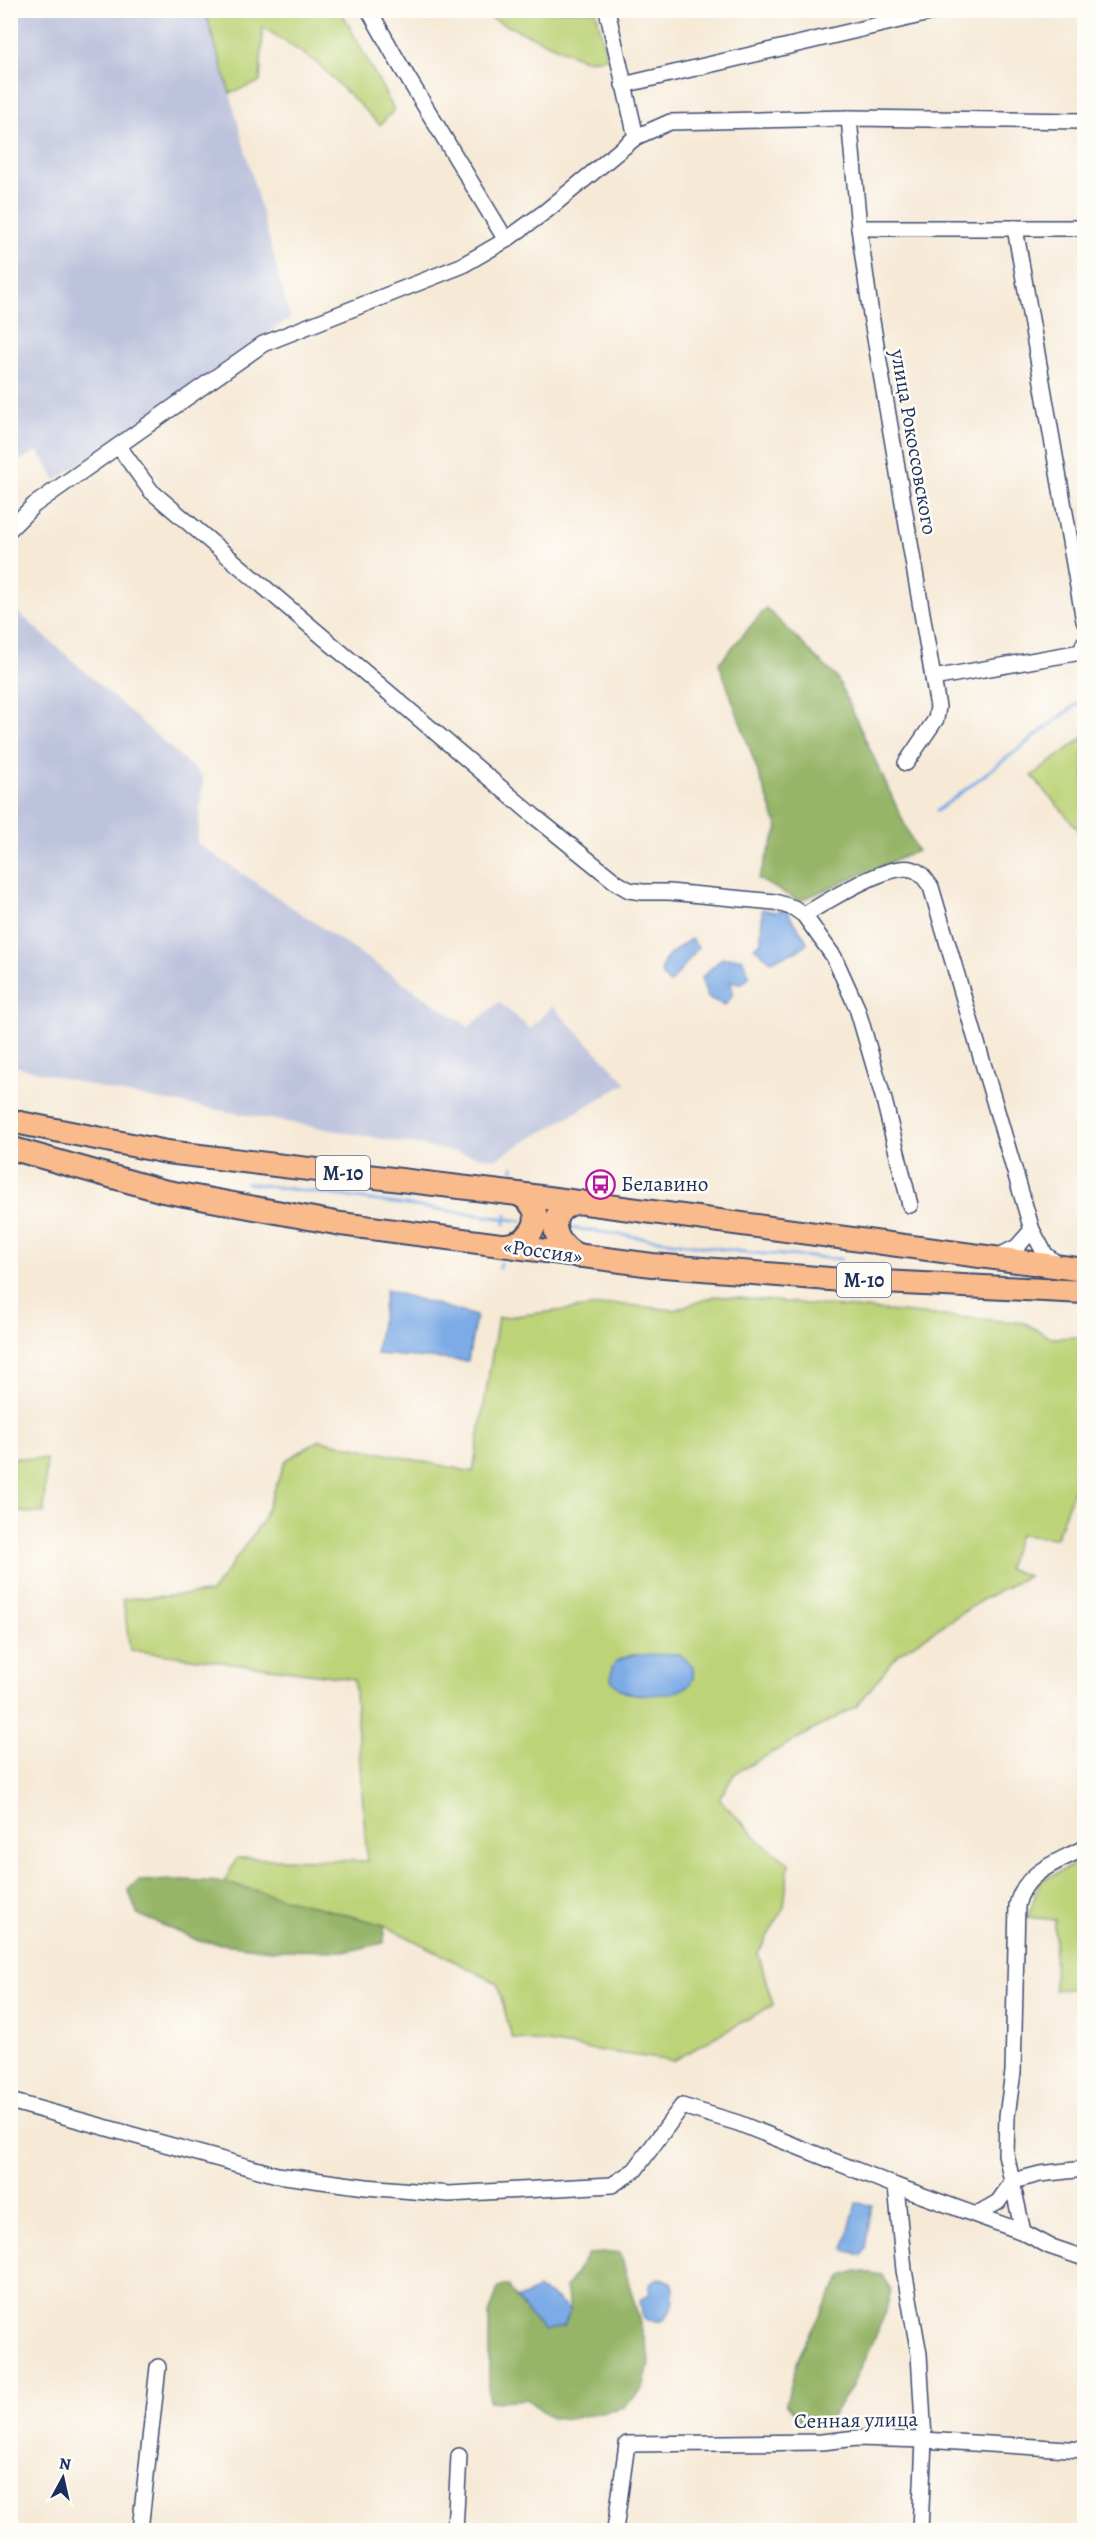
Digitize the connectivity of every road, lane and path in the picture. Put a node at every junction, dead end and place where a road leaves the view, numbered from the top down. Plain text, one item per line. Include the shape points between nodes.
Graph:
1 (369, 10) edge
2 (608, 10) edge
3 (942, 10) edge
4 (623, 85) junction
5 (849, 118) junction
6 (1084, 121) edge
7 (636, 137) junction
8 (859, 228) junction
9 (1015, 228) junction
10 (1084, 228) edge
11 (506, 240) junction
12 (119, 447) junction
13 (10, 529) edge
14 (1084, 621) edge
15 (1084, 643) edge
16 (933, 678) junction
17 (906, 764) dead end
18 (804, 915) junction
19 (10, 1121) edge
20 (10, 1148) edge
21 (518, 1194) junction
22 (580, 1202) junction
23 (910, 1205) dead end
24 (1032, 1230) junction
25 (505, 1245) junction
26 (579, 1256) junction
27 (989, 1258) junction
28 (1062, 1267) junction
29 (1084, 1270) edge
30 (978, 1285) junction
31 (1084, 1292) edge
32 (1084, 1301) edge
33 (1084, 1848) edge
34 (10, 2101) edge
35 (1084, 2169) edge
36 (1013, 2181) junction
37 (896, 2186) junction
38 (977, 2214) junction
39 (1023, 2232) junction
40 (1084, 2258) edge
41 (158, 2367) dead end
42 (924, 2440) junction
43 (1084, 2450) edge
44 (459, 2456) dead end
45 (140, 2530) edge
46 (455, 2530) edge
47 (615, 2530) edge
48 (920, 2530) edge

1 - 11 street
2 - 4 street
3 - 4 street
4 - 7 street
5 - 6 street
5 - 7 street via 670,122
5 - 8 street, улица Рокоссовского
7 - 11 street
8 - 9 street
8 - 16 street, улица Рокоссовского
9 - 10 street
9 - 14 street
11 - 12 street via 452,270 263,344
12 - 13 street via 34,506
12 - 18 street via 151,490 617,883 642,892 775,902
15 - 16 street via 1081,652
16 - 17 street, улица Рокоссовского via 936,719
18 - 23 street via 834,957 857,1008
18 - 24 street via 875,876 909,868 921,873 931,887
19 - 21 highway, М-10 via 167,1152
20 - 25 highway, «Россия» / М-10 via 163,1191 340,1224
21 - 22 highway, М-10
21 - 25 highway via 533,1207 535,1223 525,1240
22 - 26 highway via 565,1208 555,1226 561,1245
22 - 27 highway, М-10
24 - 27 street via 1012,1250
24 - 28 street via 1045,1254
25 - 26 highway, «Россия» / М-10
26 - 30 highway, «Россия» / М-10 via 784,1275
27 - 28 highway, М-10
28 - 29 highway, М-10
30 - 31 highway, «Россия» / М-10
30 - 32 highway via 1003,1296
33 - 36 street via 1031,1878 1017,1905 1013,2072 1006,2154
34 - 37 street via 277,2175 449,2194 612,2185 635,2170 682,2106 738,2123
35 - 36 street
36 - 38 street via 998,2202
36 - 39 street
37 - 38 street
37 - 42 street via 904,2270 919,2354
38 - 39 street
39 - 40 street
41 - 45 street
42 - 43 street, Сенная улица
42 - 47 street, Сенная улица via 627,2444
42 - 48 street
44 - 46 street

